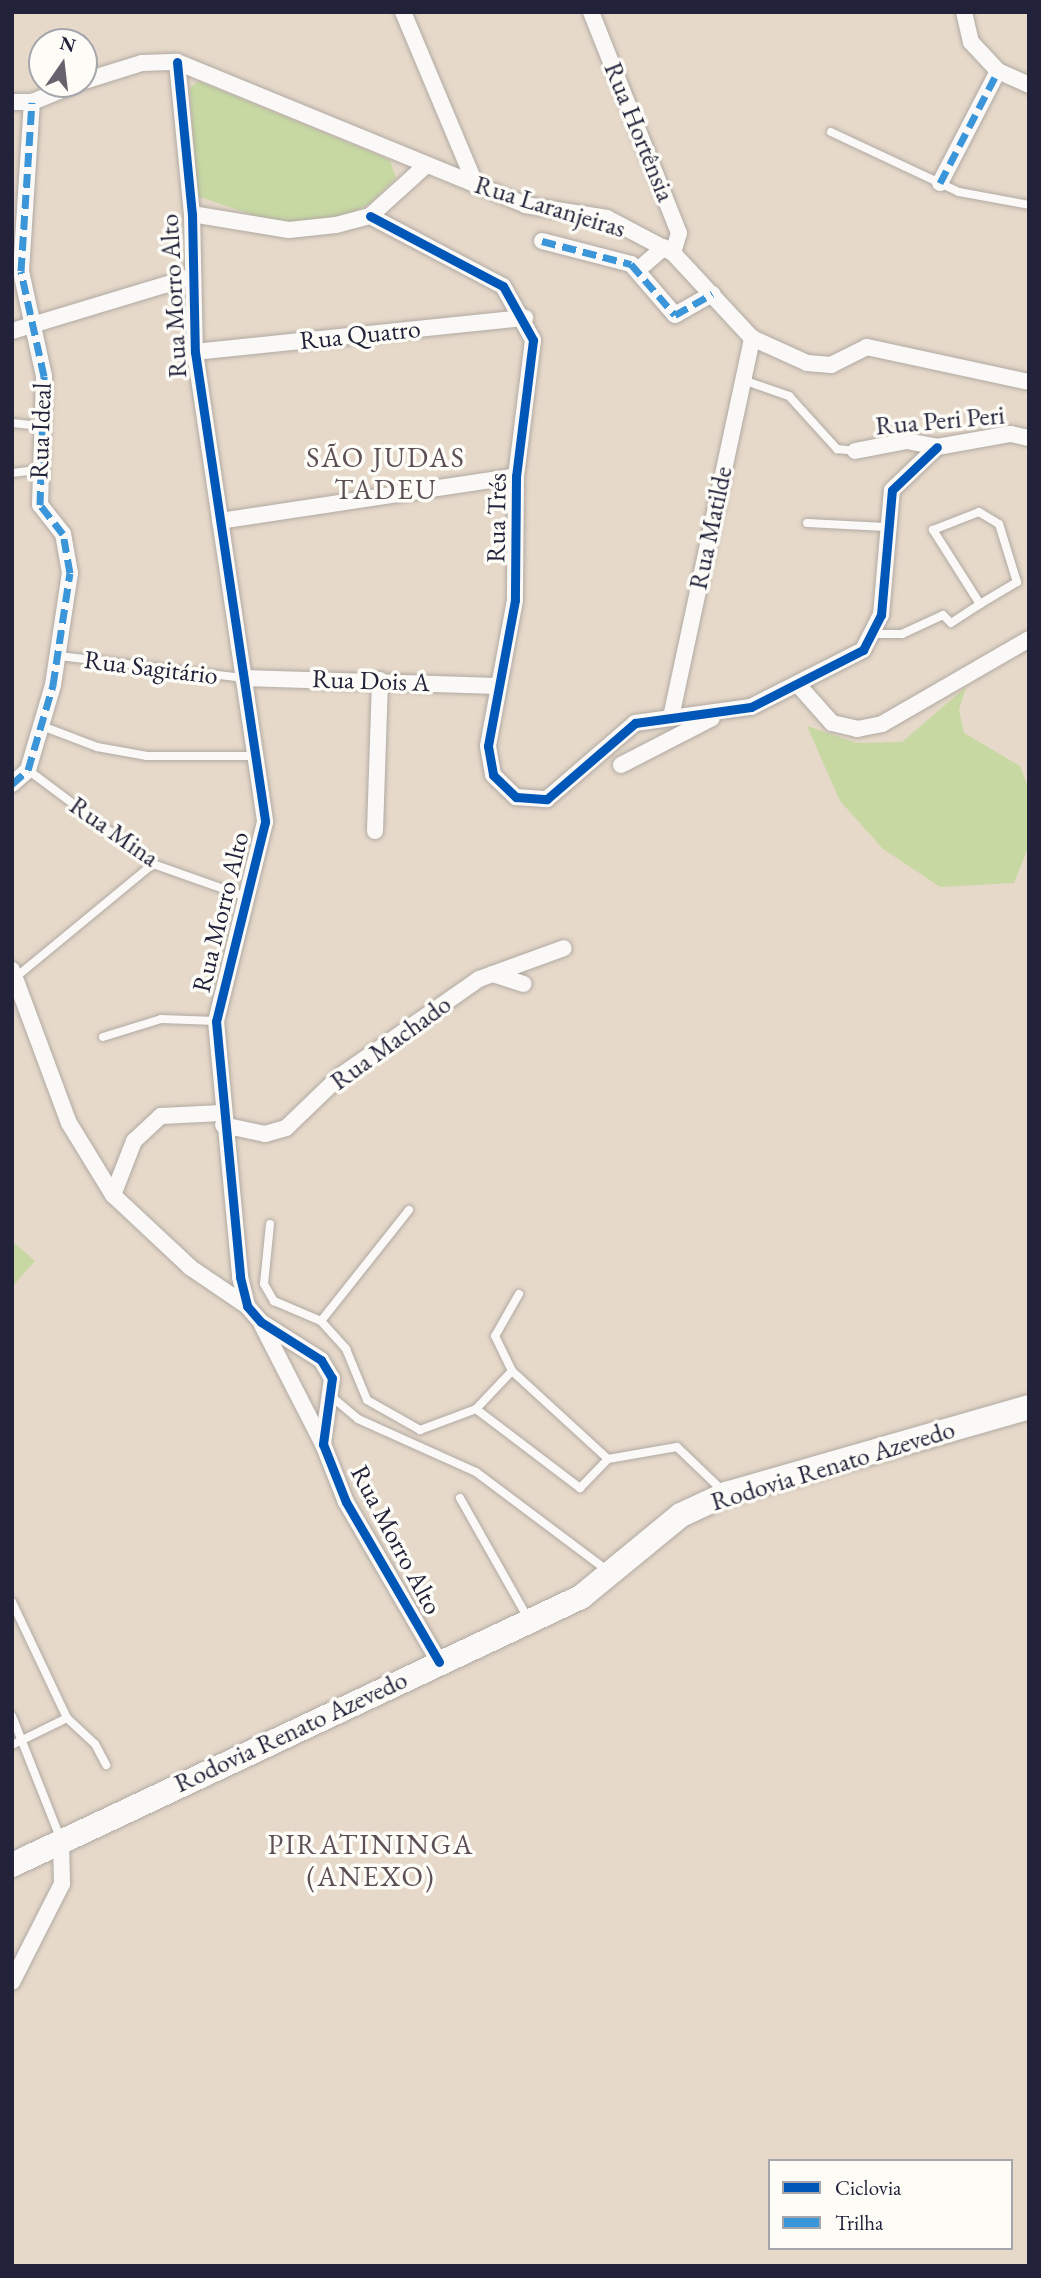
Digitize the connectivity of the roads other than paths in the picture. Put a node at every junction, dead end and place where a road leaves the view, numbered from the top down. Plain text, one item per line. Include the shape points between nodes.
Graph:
1 (403, 12) edge
2 (591, 12) edge
3 (964, 12) edge
4 (177, 62) junction
5 (998, 71) junction
6 (98, 76) edge
7 (1029, 85) edge
8 (42, 98) edge
9 (12, 102) edge
10 (32, 102) junction
11 (831, 132) dead end
12 (424, 167) junction
13 (940, 183) junction
14 (476, 186) junction
15 (1029, 205) edge
16 (191, 214) junction
17 (370, 216) junction
18 (542, 241) dead end
19 (668, 250) junction
20 (639, 269) junction
21 (17, 270) edge
22 (191, 277) junction
23 (712, 295) junction
24 (525, 318) junction
25 (36, 325) junction
26 (12, 331) edge
27 (752, 338) junction
28 (195, 352) junction
29 (743, 380) junction
30 (1029, 382) edge
31 (12, 423) edge
32 (40, 426) junction
33 (1029, 438) edge
34 (937, 447) junction
35 (855, 451) joint
36 (37, 470) junction
37 (12, 473) edge
38 (516, 476) junction
39 (220, 522) junction
40 (807, 523) dead end
41 (886, 527) junction
42 (980, 604) junction
43 (871, 634) junction
44 (1029, 639) edge
45 (60, 656) junction
46 (243, 678) junction
47 (380, 680) junction
48 (498, 686) junction
49 (800, 687) junction
50 (718, 716) junction
51 (671, 717) junction
52 (42, 726) junction
53 (255, 756) junction
54 (621, 765) dead end
55 (28, 770) junction
56 (12, 784) edge
57 (375, 831) dead end
58 (153, 864) junction
59 (246, 897) junction
60 (564, 948) dead end
61 (14, 974) edge
62 (493, 974) junction
63 (523, 984) dead end
64 (216, 1021) junction
65 (103, 1037) dead end
66 (223, 1119) junction
67 (113, 1195) junction
68 (409, 1210) dead end
69 (270, 1224) dead end
70 (519, 1294) dead end
71 (247, 1306) junction
72 (321, 1321) junction
73 (261, 1322) junction
74 (512, 1371) junction
75 (332, 1397) junction
76 (1029, 1407) edge
77 (476, 1409) junction
78 (323, 1444) junction
79 (608, 1459) junction
80 (726, 1494) junction
81 (460, 1498) dead end
82 (610, 1573) junction
83 (12, 1602) edge
84 (530, 1621) junction
85 (439, 1662) junction
86 (12, 1716) edge
87 (67, 1718) junction
88 (23, 1740) junction
89 (12, 1745) edge
90 (106, 1765) dead end
91 (61, 1840) junction
92 (12, 1865) edge
93 (12, 1982) edge

1 - 14 street
2 - 19 street, Rua Hortênsia via 679,233
3 - 5 street via 971,42
4 - 6 street, Rua Laranjeiras via 142,62
4 - 12 street, Rua Laranjeiras
4 - 16 street, Rua Morro Alto
5 - 7 street
5 - 13 street
8 - 10 street
9 - 10 street
10 - 21 street, Rua Ideal
11 - 13 lane
12 - 14 street, Rua Laranjeiras
12 - 17 street
13 - 15 lane via 1000,204
14 - 19 street, Rua Laranjeiras via 526,205 607,218
16 - 17 street via 289,230
16 - 22 street, Rua Morro Alto
17 - 24 street, Rua Trés via 503,286
18 - 20 street
19 - 20 street
19 - 23 street, Rua Laranjeiras
20 - 23 street via 675,315
21 - 25 street, Rua Ideal
22 - 25 street
22 - 28 street, Rua Morro Alto
23 - 27 street, Rua Laranjeiras
24 - 28 street, Rua Quatro
24 - 38 street, Rua Trés via 533,341 532,380
25 - 26 street
25 - 32 street, Rua Ideal via 44,376
27 - 29 street, Rua Matilde
27 - 30 street, Rua Laranjeiras via 807,363 831,365 867,348 881,349
28 - 39 street, Rua Morro Alto
29 - 35 lane, Rua Peri Peri via 789,396 837,449
29 - 51 street, Rua Matilde
31 - 32 lane
32 - 36 street, Rua Ideal
33 - 34 street, Rua Peri Peri via 1011,434
34 - 35 street, Rua Peri Peri via 908,441
34 - 41 street via 892,490
36 - 37 lane
36 - 45 street, Rua Ideal via 40,505 63,534 70,573
38 - 39 street
38 - 48 street, Rua Trés via 515,600
39 - 46 street, Rua Morro Alto
40 - 41 lane
41 - 43 street via 881,615
42 - 42 lane via 1017,582 999,524 979,512 933,530
42 - 43 lane via 951,623 943,615 902,634
43 - 49 street via 863,650
44 - 49 street via 882,724 857,729 832,723
45 - 46 lane, Rua Sagitário
45 - 52 street, Rua Ideal
46 - 47 street, Rua Dois A
46 - 53 street, Rua Morro Alto
47 - 48 street, Rua Dois A
47 - 57 street
48 - 51 street, Rua Trés via 488,760 502,790 531,801 547,799 635,723
49 - 50 street
50 - 51 street
50 - 54 street
52 - 53 lane via 97,747 146,756
52 - 55 street, Rua Ideal
53 - 59 street, Rua Morro Alto via 265,821
55 - 56 street
55 - 58 lane, Rua Mina
58 - 59 lane, Rua Mina
58 - 61 lane
59 - 64 street, Rua Morro Alto
60 - 62 street, Rua Machado
61 - 67 street via 69,1123
62 - 63 street
62 - 66 street, Rua Machado via 340,1076 286,1128 265,1134
64 - 65 lane via 161,1019
64 - 66 street, Rua Morro Alto
66 - 67 street, Rua Machado via 161,1116 134,1141
66 - 71 street, Rua Morro Alto
67 - 71 street via 191,1268
68 - 72 lane
69 - 72 lane via 264,1284 274,1301
70 - 74 lane via 495,1335
71 - 73 street, Rua Morro Alto
72 - 77 lane via 346,1349 367,1400 420,1430
73 - 75 street, Rua Morro Alto via 321,1360 332,1378
73 - 78 street
74 - 77 lane
74 - 79 lane
75 - 78 street, Rua Morro Alto
75 - 82 lane via 358,1419 476,1472
76 - 80 main road, Rodovia Renato Azevedo
77 - 79 lane via 580,1488
78 - 85 street, Rua Morro Alto via 346,1502
79 - 80 lane via 677,1447
80 - 82 main road, Rodovia Renato Azevedo via 681,1515
81 - 84 lane
82 - 84 main road, Rodovia Renato Azevedo via 581,1597
83 - 87 lane
84 - 85 main road, Rodovia Renato Azevedo
85 - 91 main road, Rodovia Renato Azevedo
86 - 88 lane
87 - 88 lane
87 - 90 lane via 95,1744
88 - 89 lane
88 - 91 lane
91 - 92 main road, Rodovia Renato Azevedo
91 - 93 street via 62,1884

